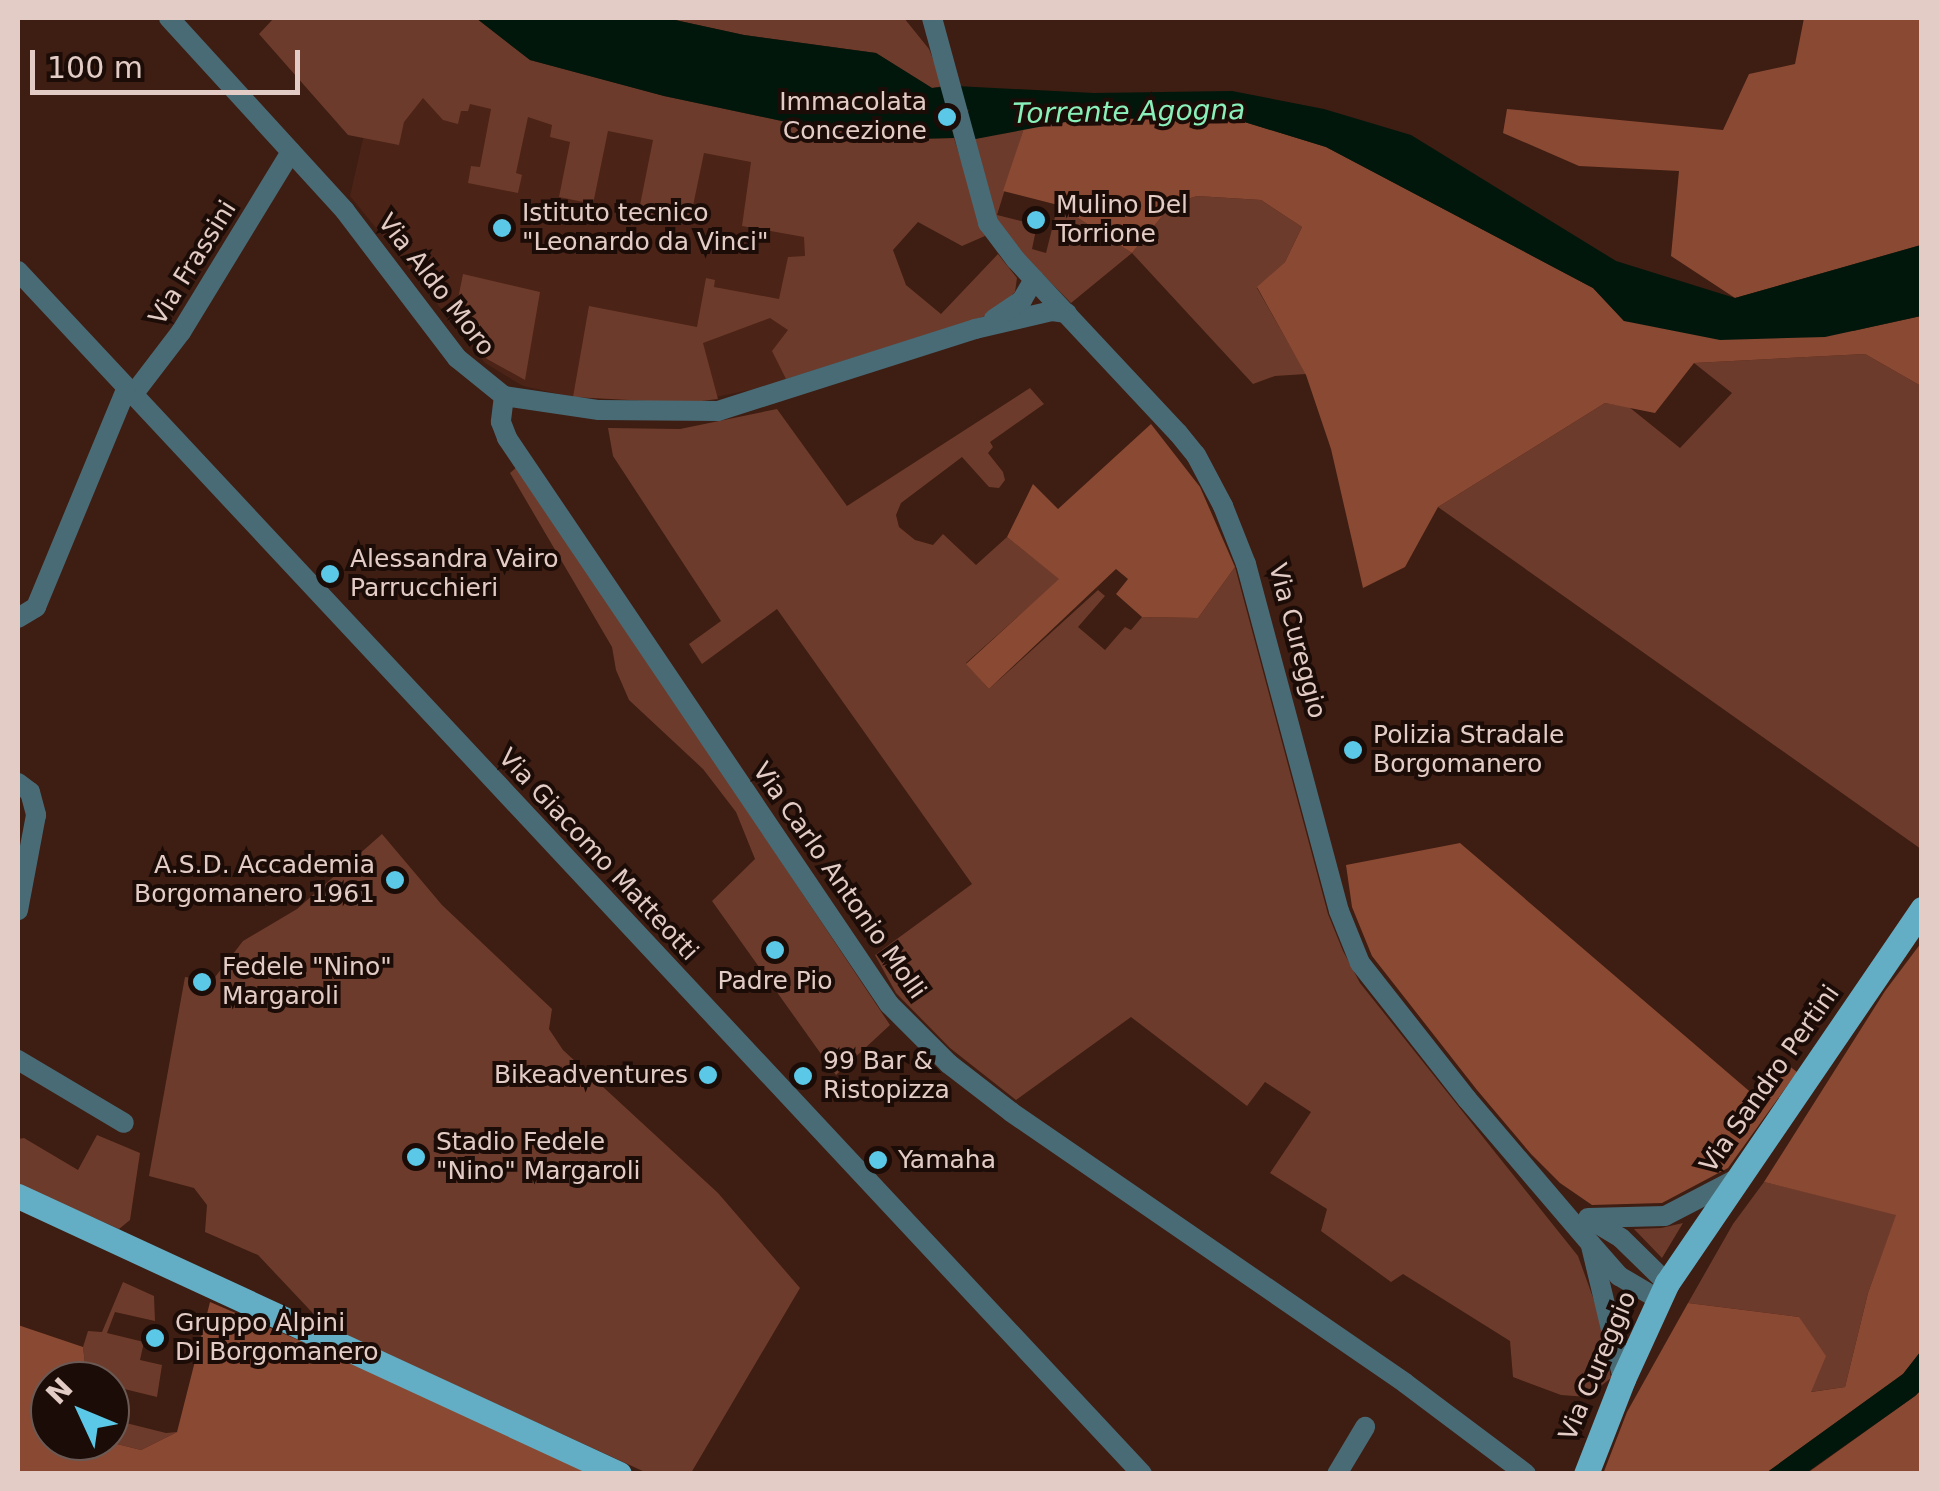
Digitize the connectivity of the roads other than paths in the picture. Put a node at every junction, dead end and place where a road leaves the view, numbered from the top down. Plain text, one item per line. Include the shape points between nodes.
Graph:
1 (170, 18) edge
2 (932, 18) edge
3 (291, 152) junction
4 (18, 271) edge
5 (1034, 279) junction
6 (1067, 313) junction
7 (975, 329) junction
8 (129, 393) junction
9 (504, 396) junction
10 (18, 618) edge
11 (18, 783) edge
12 (1922, 909) edge
13 (18, 910) edge
14 (18, 1060) edge
15 (124, 1124) dead end
16 (1738, 1178) junction
17 (1552, 1194) junction
18 (18, 1196) edge
19 (1588, 1218) junction
20 (1591, 1244) junction
21 (1662, 1291) junction
22 (1622, 1379) junction
23 (1364, 1428) dead end
24 (1507, 1456) junction
25 (618, 1473) edge
26 (1142, 1474) edge
27 (1337, 1474) edge
28 (1526, 1474) edge
29 (1547, 1474) edge
30 (1586, 1474) edge

1 - 3 street, Via Aldo Moro
2 - 5 street, Via Cureggio via 988,222
3 - 8 street, Via Frassini via 181,332
3 - 9 street, Via Aldo Moro via 367,237 458,358
4 - 8 street, Via Giacomo Matteotti
5 - 6 street, Via Cureggio
5 - 7 street via 1008,311
6 - 7 street
6 - 17 street, Via Cureggio via 1196,456 1229,520 1339,911 1360,963
7 - 9 street via 718,411 583,409
8 - 10 street, Via Frassini via 36,607
8 - 26 street, Via Giacomo Matteotti
9 - 24 street, Via Carlo Antonio Molli via 507,438 889,1004 1010,1112
11 - 13 street via 30,792 36,815
12 - 16 main road, Via Sandro Pertini
14 - 15 street
16 - 19 street via 1665,1216
16 - 21 main road, Via Sandro Pertini
17 - 19 street
17 - 20 street
18 - 25 main road
19 - 21 street via 1621,1238
20 - 21 street via 1620,1276
20 - 22 street
21 - 22 main road, Via Cureggio
22 - 30 main road, Via Cureggio
23 - 27 street
24 - 28 street, Via Carlo Antonio Molli
24 - 29 street, Via Carlo Antonio Molli

